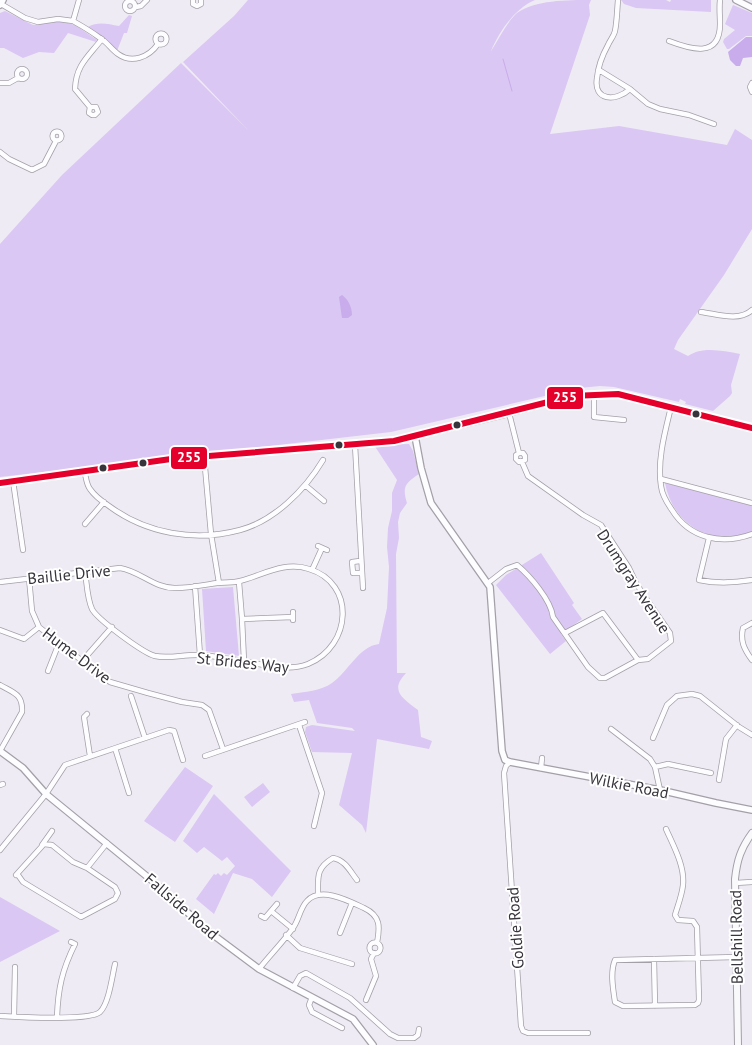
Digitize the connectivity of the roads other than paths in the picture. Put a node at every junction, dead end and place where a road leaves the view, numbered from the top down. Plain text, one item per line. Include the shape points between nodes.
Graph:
1 (79, 0) edge
2 (147, 0) edge
3 (193, 0) edge
4 (201, 0) edge
5 (618, 0) edge
6 (720, 0) edge
7 (736, 0) edge
8 (1, 3) edge
9 (136, 7) dead end
10 (752, 8) edge
11 (73, 21) junction
12 (102, 39) junction
13 (669, 41) dead end
14 (158, 44) dead end
15 (599, 70) junction
16 (18, 78) dead end
17 (0, 83) edge
18 (752, 83) edge
19 (630, 89) junction
20 (752, 92) edge
21 (90, 107) dead end
22 (714, 124) dead end
23 (56, 141) dead end
24 (0, 152) edge
25 (752, 310) edge
26 (702, 312) dead end
27 (594, 395) junction
28 (671, 407) junction
29 (509, 413) junction
30 (624, 420) dead end
31 (752, 428) edge
32 (415, 436) junction
33 (355, 445) junction
34 (204, 456) junction
35 (323, 460) dead end
36 (84, 470) junction
37 (660, 479) junction
38 (12, 481) junction
39 (0, 483) edge
40 (305, 485) junction
41 (324, 501) dead end
42 (104, 502) junction
43 (752, 503) edge
44 (85, 524) dead end
45 (211, 534) junction
46 (752, 534) edge
47 (709, 538) junction
48 (322, 548) dead end
49 (23, 550) dead end
50 (360, 561) junction
51 (312, 570) junction
52 (85, 572) junction
53 (362, 573) junction
54 (29, 578) junction
55 (752, 580) edge
56 (0, 582) edge
57 (238, 582) junction
58 (219, 583) junction
59 (488, 583) junction
60 (195, 586) junction
61 (363, 588) dead end
62 (293, 616) dead end
63 (242, 620) junction
64 (752, 623) edge
65 (39, 627) junction
66 (112, 627) junction
67 (0, 630) edge
68 (565, 633) junction
69 (59, 643) junction
70 (200, 655) junction
71 (83, 660) junction
72 (638, 660) junction
73 (752, 660) edge
74 (244, 661) junction
75 (48, 672) dead end
76 (0, 686) edge
77 (130, 696) dead end
78 (87, 714) dead end
79 (305, 722) dead end
80 (299, 725) junction
81 (736, 725) junction
82 (611, 729) dead end
83 (752, 735) edge
84 (145, 738) junction
85 (652, 738) dead end
86 (115, 748) junction
87 (223, 749) junction
88 (0, 751) edge
89 (188, 753) dead end
90 (90, 756) junction
91 (205, 756) dead end
92 (542, 758) dead end
93 (507, 761) junction
94 (655, 767) junction
95 (541, 768) junction
96 (711, 773) dead end
97 (718, 780) dead end
98 (660, 790) junction
99 (46, 794) junction
100 (129, 794) dead end
101 (752, 810) edge
102 (314, 826) dead end
103 (666, 829) dead end
104 (52, 831) dead end
105 (752, 833) edge
106 (107, 843) junction
107 (41, 846) junction
108 (0, 850) edge
109 (87, 868) junction
110 (350, 871) junction
111 (344, 875) dead end
112 (357, 880) dead end
113 (752, 882) edge
114 (735, 883) junction
115 (318, 894) junction
116 (352, 903) junction
117 (277, 904) dead end
118 (271, 910) junction
119 (261, 916) dead end
120 (293, 929) junction
121 (340, 933) dead end
122 (286, 936) junction
123 (73, 943) dead end
124 (377, 943) junction
125 (374, 953) junction
126 (737, 957) junction
127 (697, 958) junction
128 (654, 959) junction
129 (345, 962) junction
130 (115, 964) dead end
131 (352, 964) dead end
132 (15, 967) dead end
133 (344, 968) dead end
134 (259, 969) junction
135 (293, 988) junction
136 (312, 997) junction
137 (366, 1000) dead end
138 (655, 1006) junction
139 (0, 1016) edge
140 (14, 1016) junction
141 (57, 1017) junction
142 (342, 1028) dead end
143 (419, 1029) dead end
144 (588, 1033) dead end
145 (373, 1045) edge
146 (738, 1045) edge

1 - 11 street
2 - 9 street
3 - 4 street via 197,6
5 - 15 street via 614,34
6 - 13 street via 719,37 710,46 691,49
7 - 10 street
8 - 11 street via 38,22
11 - 12 street
12 - 14 street via 127,58 139,59
12 - 21 street via 75,76 75,89
15 - 19 street
15 - 19 street via 596,85 600,94 617,98
16 - 17 street
18 - 20 street
19 - 22 street via 648,104
23 - 24 street via 44,164 32,170
25 - 26 street via 734,317
27 - 28 main road via 618,394
27 - 29 main road via 572,396
27 - 30 street via 594,417
28 - 31 main road
28 - 37 street via 662,446
29 - 32 main road
29 - 72 street, Drumgray Avenue via 519,453 525,456 522,462 528,476 601,526 670,633 671,642 648,659
32 - 33 main road
32 - 59 street via 431,503
33 - 34 main road
33 - 50 street
34 - 36 main road
34 - 45 street
35 - 40 street
36 - 38 main road
36 - 42 street via 90,488
37 - 43 street
37 - 47 street via 666,501 676,518
38 - 39 main road
38 - 49 street
40 - 41 street
40 - 45 street via 290,501 258,522 240,530
42 - 44 street
42 - 45 street via 136,523 153,529 195,536
45 - 58 street
46 - 47 street via 739,539
47 - 55 street via 699,580 724,583
48 - 51 street
50 - 53 street
50 - 53 street via 352,562 353,573
51 - 57 street, St Brides Way via 289,566
51 - 74 street, St Brides Way via 329,581 340,597 343,623 332,647 299,668
52 - 54 street, Baillie Drive
52 - 60 street, Baillie Drive via 120,568 160,586
52 - 66 street, St Brides Way via 93,611
53 - 61 street
54 - 56 street, Baillie Drive
54 - 65 street, Hume Drive via 32,611
57 - 58 street, St Brides Way
57 - 63 street
58 - 60 street
59 - 68 street, Drumgray Avenue via 517,565 543,595
59 - 93 street via 502,751
60 - 70 street
62 - 63 street
63 - 74 street
64 - 73 street via 744,628 741,637
65 - 67 street via 24,639
65 - 69 street, Hume Drive
66 - 70 street, St Brides Way via 140,649 155,656
66 - 71 street
68 - 72 street, Drumgray Avenue via 588,667 600,678
68 - 72 street via 603,613
69 - 71 street, Hume Drive
69 - 75 street
70 - 74 street, St Brides Way
71 - 87 street, Hume Drive via 110,682 202,705 209,710
76 - 88 street via 18,696 23,705
77 - 84 street
78 - 90 street via 84,717
79 - 80 street
80 - 87 street
80 - 102 street via 322,793
81 - 83 street
81 - 85 street via 700,696 677,696 666,705
81 - 97 street via 726,739
82 - 94 street via 650,759
84 - 86 street
84 - 89 street via 174,731 182,755
86 - 90 street
86 - 100 street
87 - 91 street
88 - 99 street, Fallside Road via 23,768
90 - 99 street via 64,767
92 - 95 street
93 - 95 street, Wilkie Road
93 - 144 street, Goldie Road via 504,773 521,1026 528,1033
94 - 96 street via 668,764
94 - 98 street
95 - 98 street, Wilkie Road
98 - 101 street, Wilkie Road
99 - 106 street, Fallside Road
99 - 108 street
103 - 127 street via 683,876 675,915 678,920 696,924
104 - 107 street
105 - 114 main road, Bellshill Road via 740,850
106 - 109 street
106 - 134 street, Fallside Road via 208,931
107 - 109 street via 52,845 73,862
107 - 109 street via 16,875 82,917 115,900 118,893 115,887
110 - 111 street
110 - 112 street
110 - 115 street via 340,859 330,860 320,869
113 - 114 street
114 - 126 main road, Bellshill Road
115 - 116 street
115 - 120 street via 307,900
116 - 121 street
116 - 124 street via 372,912 378,920
117 - 118 street
118 - 119 street via 264,918
118 - 120 street
120 - 122 street
122 - 129 street via 300,948
122 - 134 street
123 - 141 street via 60,984
124 - 125 street via 380,951
124 - 125 street via 370,946
125 - 137 street via 371,959 376,976
126 - 127 street
126 - 146 main road, Bellshill Road
127 - 128 street
127 - 138 street via 698,1003
128 - 138 street
128 - 138 street via 615,960 612,966 615,1002 623,1006
129 - 131 street
129 - 133 street
130 - 141 street via 105,1005 99,1013 94,1016
132 - 140 street
134 - 135 street, Fallside Road
135 - 136 street, Fallside Road
135 - 143 street via 300,976 306,973 350,998 398,1038 414,1038
136 - 142 street via 309,1005 312,1012
136 - 145 street, Fallside Road via 353,1019
139 - 140 street
140 - 141 street

